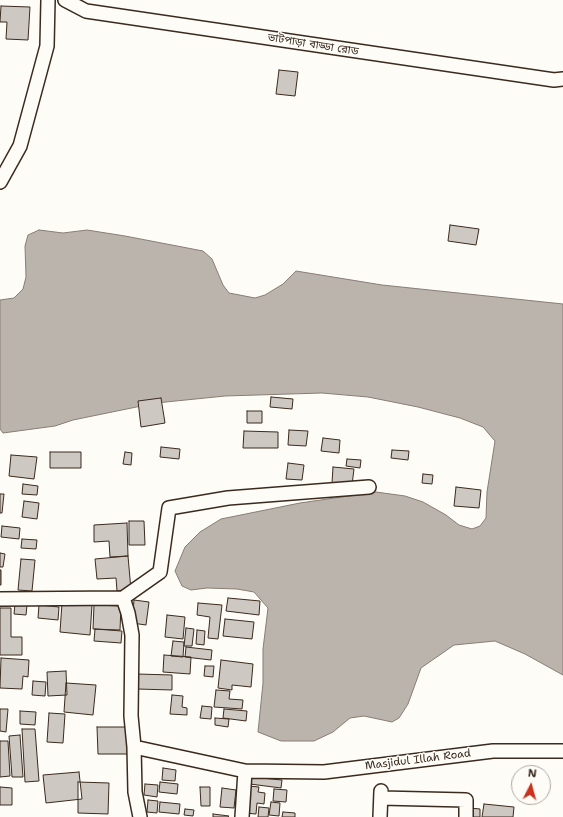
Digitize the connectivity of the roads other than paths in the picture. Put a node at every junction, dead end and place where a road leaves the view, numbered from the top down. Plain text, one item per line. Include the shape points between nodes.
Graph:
1 (48, 0) edge
2 (65, 0) edge
3 (563, 80) edge
4 (0, 182) edge
5 (369, 487) dead end
6 (123, 598) junction
7 (0, 599) edge
8 (134, 747) junction
9 (563, 751) edge
10 (244, 771) junction
11 (140, 817) edge
12 (242, 817) edge
13 (380, 817) edge
14 (466, 817) edge

1 - 4 street via 47,46 20,146
2 - 3 street, ভাটপাড়া বাড্ডা রোড via 86,11
5 - 6 street via 228,498 169,508 160,572
6 - 7 street
6 - 8 street via 132,635 131,716
8 - 10 street, Masjidul Illah Road
8 - 11 street
9 - 10 street, Masjidul Illah Road via 493,750 324,772
10 - 12 street
13 - 14 street via 381,794 466,800

